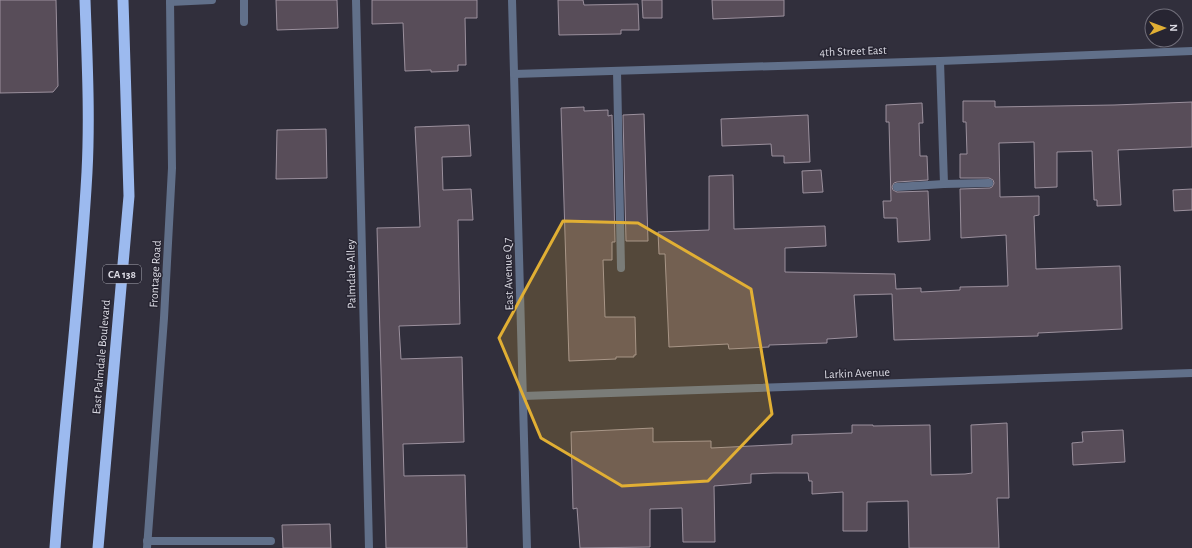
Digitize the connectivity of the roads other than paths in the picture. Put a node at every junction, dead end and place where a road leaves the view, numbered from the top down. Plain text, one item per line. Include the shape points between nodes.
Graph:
1 (85, 0) edge
2 (123, 0) edge
3 (212, 0) edge
4 (244, 0) edge
5 (356, 0) edge
6 (512, 0) edge
7 (170, 1) edge
8 (244, 22) dead end
9 (1192, 51) edge
10 (940, 61) junction
11 (617, 71) junction
12 (514, 74) junction
13 (989, 183) dead end
14 (944, 184) junction
15 (897, 187) dead end
16 (621, 268) dead end
17 (1192, 373) edge
18 (523, 396) junction
19 (271, 541) dead end
20 (147, 544) edge
21 (55, 548) edge
22 (98, 548) edge
23 (370, 548) edge
24 (528, 548) edge

1 - 21 highway via 89,110 87,172
2 - 22 highway, East Palmdale Boulevard / CA 138 via 129,196
3 - 7 street
4 - 8 street
5 - 23 street, Palmdale Alley
6 - 12 street, East Avenue Q 7
7 - 20 street, Frontage Road via 172,168
9 - 10 street, 4th Street East
10 - 11 street, 4th Street East
10 - 14 street
11 - 12 street, 4th Street East
11 - 16 street
12 - 18 street, East Avenue Q 7
13 - 14 street
14 - 15 street
17 - 18 street, Larkin Avenue
18 - 24 street, East Avenue Q 7
19 - 20 street

